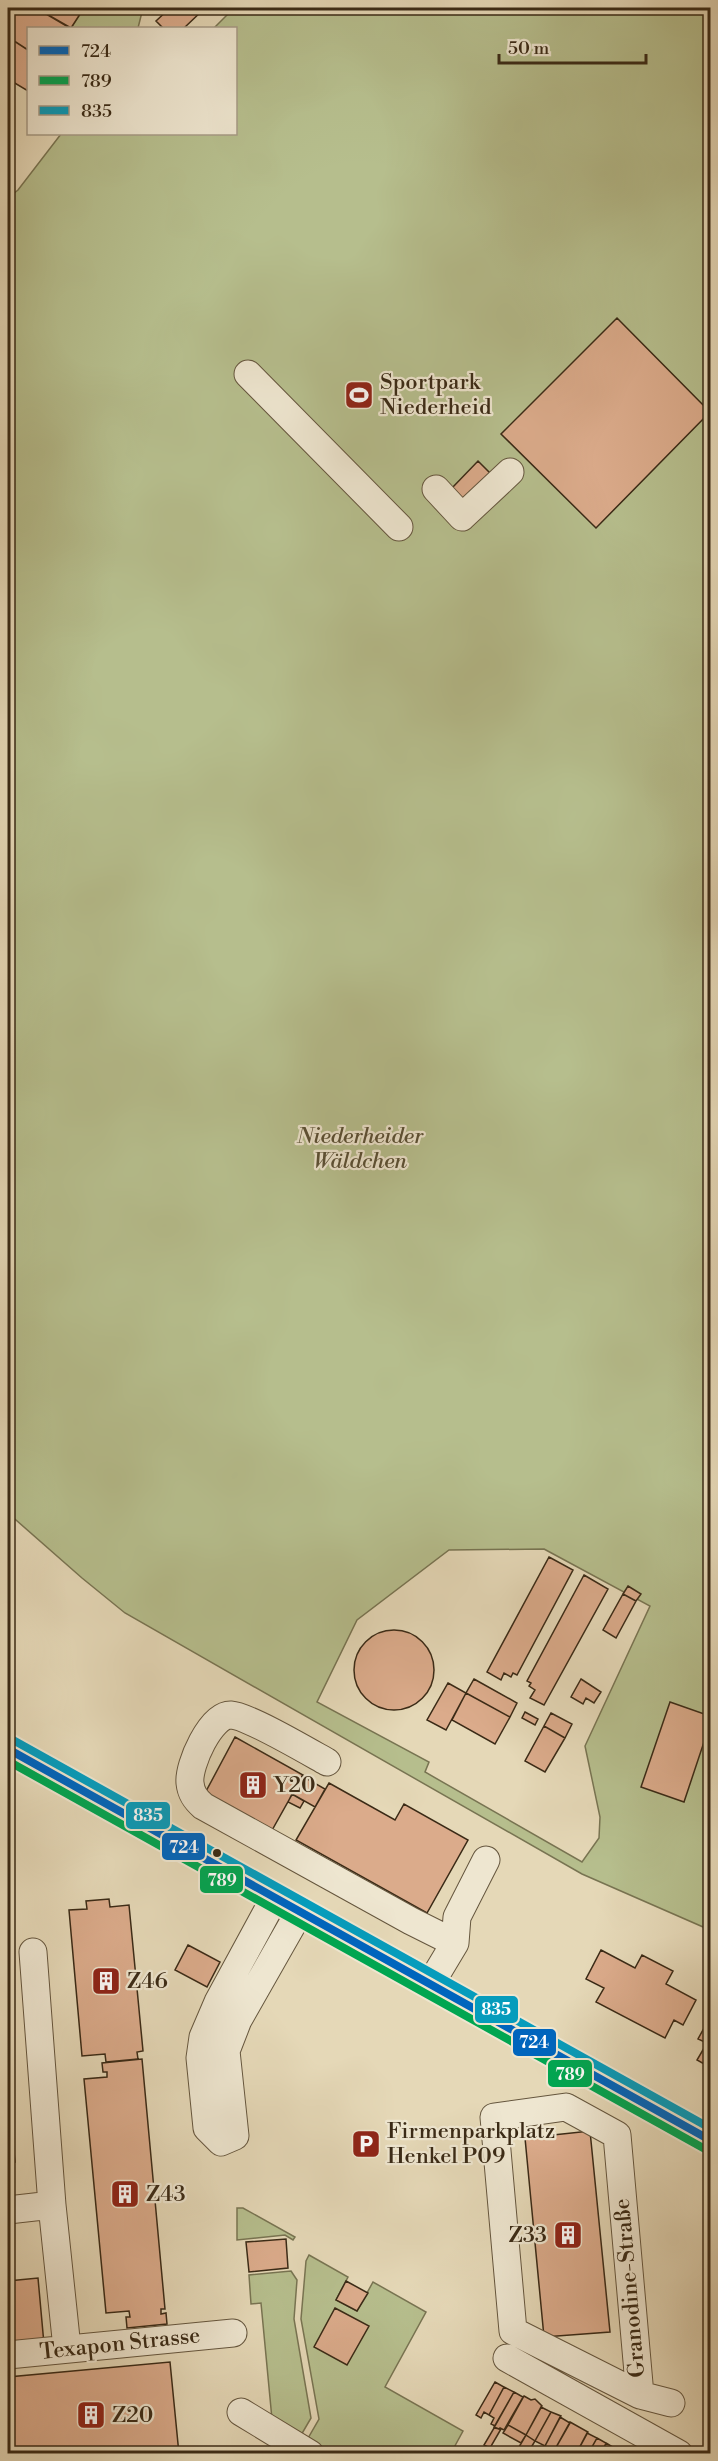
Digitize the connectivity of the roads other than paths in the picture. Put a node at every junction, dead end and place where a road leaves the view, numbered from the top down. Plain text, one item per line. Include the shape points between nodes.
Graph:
1 (248, 374) dead end
2 (510, 472) dead end
3 (436, 489) dead end
4 (399, 527) dead end
5 (8, 1749) edge
6 (327, 1762) dead end
7 (486, 1860) dead end
8 (275, 1897) junction
9 (300, 1911) junction
10 (455, 1943) junction
11 (33, 1952) dead end
12 (431, 1983) junction
13 (711, 2140) edge
14 (52, 2205) junction
15 (8, 2210) edge
16 (233, 2333) dead end
17 (67, 2348) junction
18 (8, 2355) edge
19 (507, 2358) dead end
20 (639, 2395) junction
21 (671, 2403) dead end
22 (242, 2412) dead end
23 (310, 2454) edge
24 (680, 2454) edge

1 - 4 street
2 - 3 street via 462,517
5 - 8 street
6 - 10 street via 259,1726 233,1715 224,1716 215,1723 193,1761 190,1781 194,1797 203,1806
7 - 10 street via 457,1917
8 - 9 street
8 - 9 street via 202,2037 200,2058 207,2128 221,2142 235,2136 226,2051 237,2020
9 - 12 street
10 - 12 street
11 - 14 street
12 - 13 street
14 - 15 street
14 - 17 street
16 - 17 street, Texapon Strasse
17 - 18 street, Texapon Strasse
19 - 24 street
20 - 20 street, Granodine-Straße via 616,2134 566,2108 494,2117 513,2331
20 - 21 street
22 - 23 street

